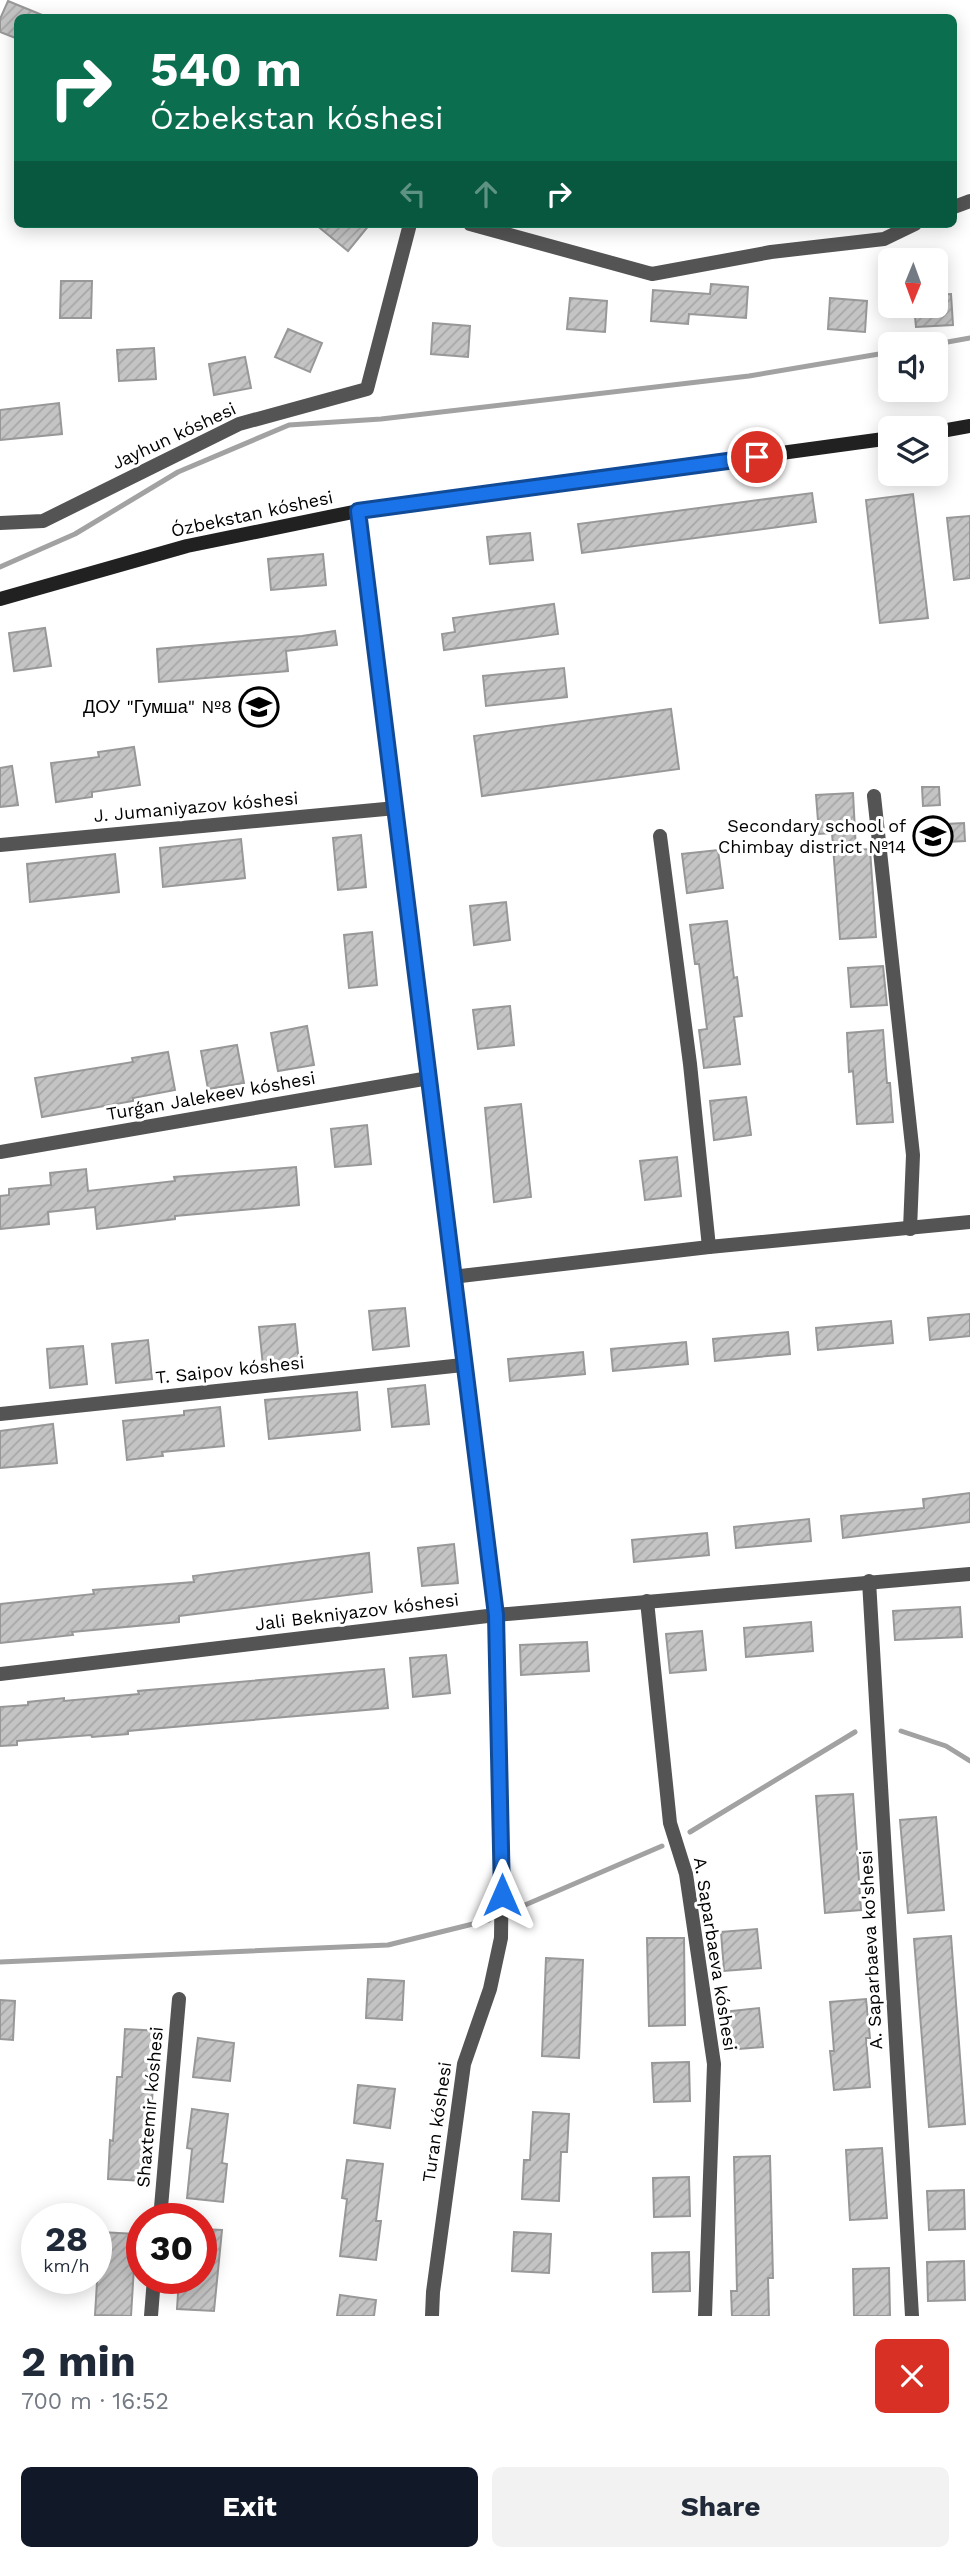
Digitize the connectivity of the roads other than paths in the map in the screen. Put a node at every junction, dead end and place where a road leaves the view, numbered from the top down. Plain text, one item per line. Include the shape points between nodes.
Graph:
1 (409, 228) edge
2 (485, 228) edge
3 (907, 228) edge
4 (970, 426) edge
5 (948, 430) edge
6 (878, 440) edge
7 (358, 511) junction
8 (0, 523) edge
9 (0, 600) edge
10 (874, 796) dead end
11 (396, 808) junction
12 (660, 836) dead end
13 (0, 845) edge
14 (429, 1078) junction
15 (0, 1152) edge
16 (970, 1222) edge
17 (910, 1229) junction
18 (709, 1247) junction
19 (452, 1278) junction
20 (463, 1365) junction
21 (0, 1413) edge
22 (970, 1574) edge
23 (869, 1581) junction
24 (647, 1601) junction
25 (496, 1615) junction
26 (0, 1674) edge
27 (179, 1999) dead end
28 (161, 2203) edge
29 (153, 2294) edge
30 (151, 2316) edge
31 (432, 2316) edge
32 (705, 2316) edge
33 (912, 2316) edge

1 - 8 street, Jayhun kóshesi via 367,389 239,424 43,521
2 - 3 street via 652,274 771,252 884,239
4 - 5 street
6 - 7 street, Ózbekstan kóshesi
7 - 9 street, Ózbekstan kóshesi via 187,546
7 - 11 street, Turan kóshesi
10 - 17 street via 913,1155
11 - 13 street, J. Jumaniyazov kóshesi
11 - 14 street, Turan kóshesi
12 - 18 street
14 - 15 street, Turǵan Jalekeev kóshesi
14 - 19 street, Turan kóshesi
16 - 17 street
17 - 18 street
18 - 19 street
19 - 20 street, Turan kóshesi
20 - 21 street, T. Saipov kóshesi
20 - 25 street, Turan kóshesi
22 - 23 street, Jali Bekniyazov kóshesi
23 - 24 street, Jali Bekniyazov kóshesi
23 - 33 street, A. Saparbaeva ko'shesi
24 - 25 street, Jali Bekniyazov kóshesi
24 - 32 street, A. Saparbaeva kóshesi via 670,1823 686,1874 714,2064
25 - 26 street, Jali Bekniyazov kóshesi
25 - 31 street, Turan kóshesi via 501,1938 490,1989 464,2064
27 - 28 street, Shaxtemir kóshesi
29 - 30 street

